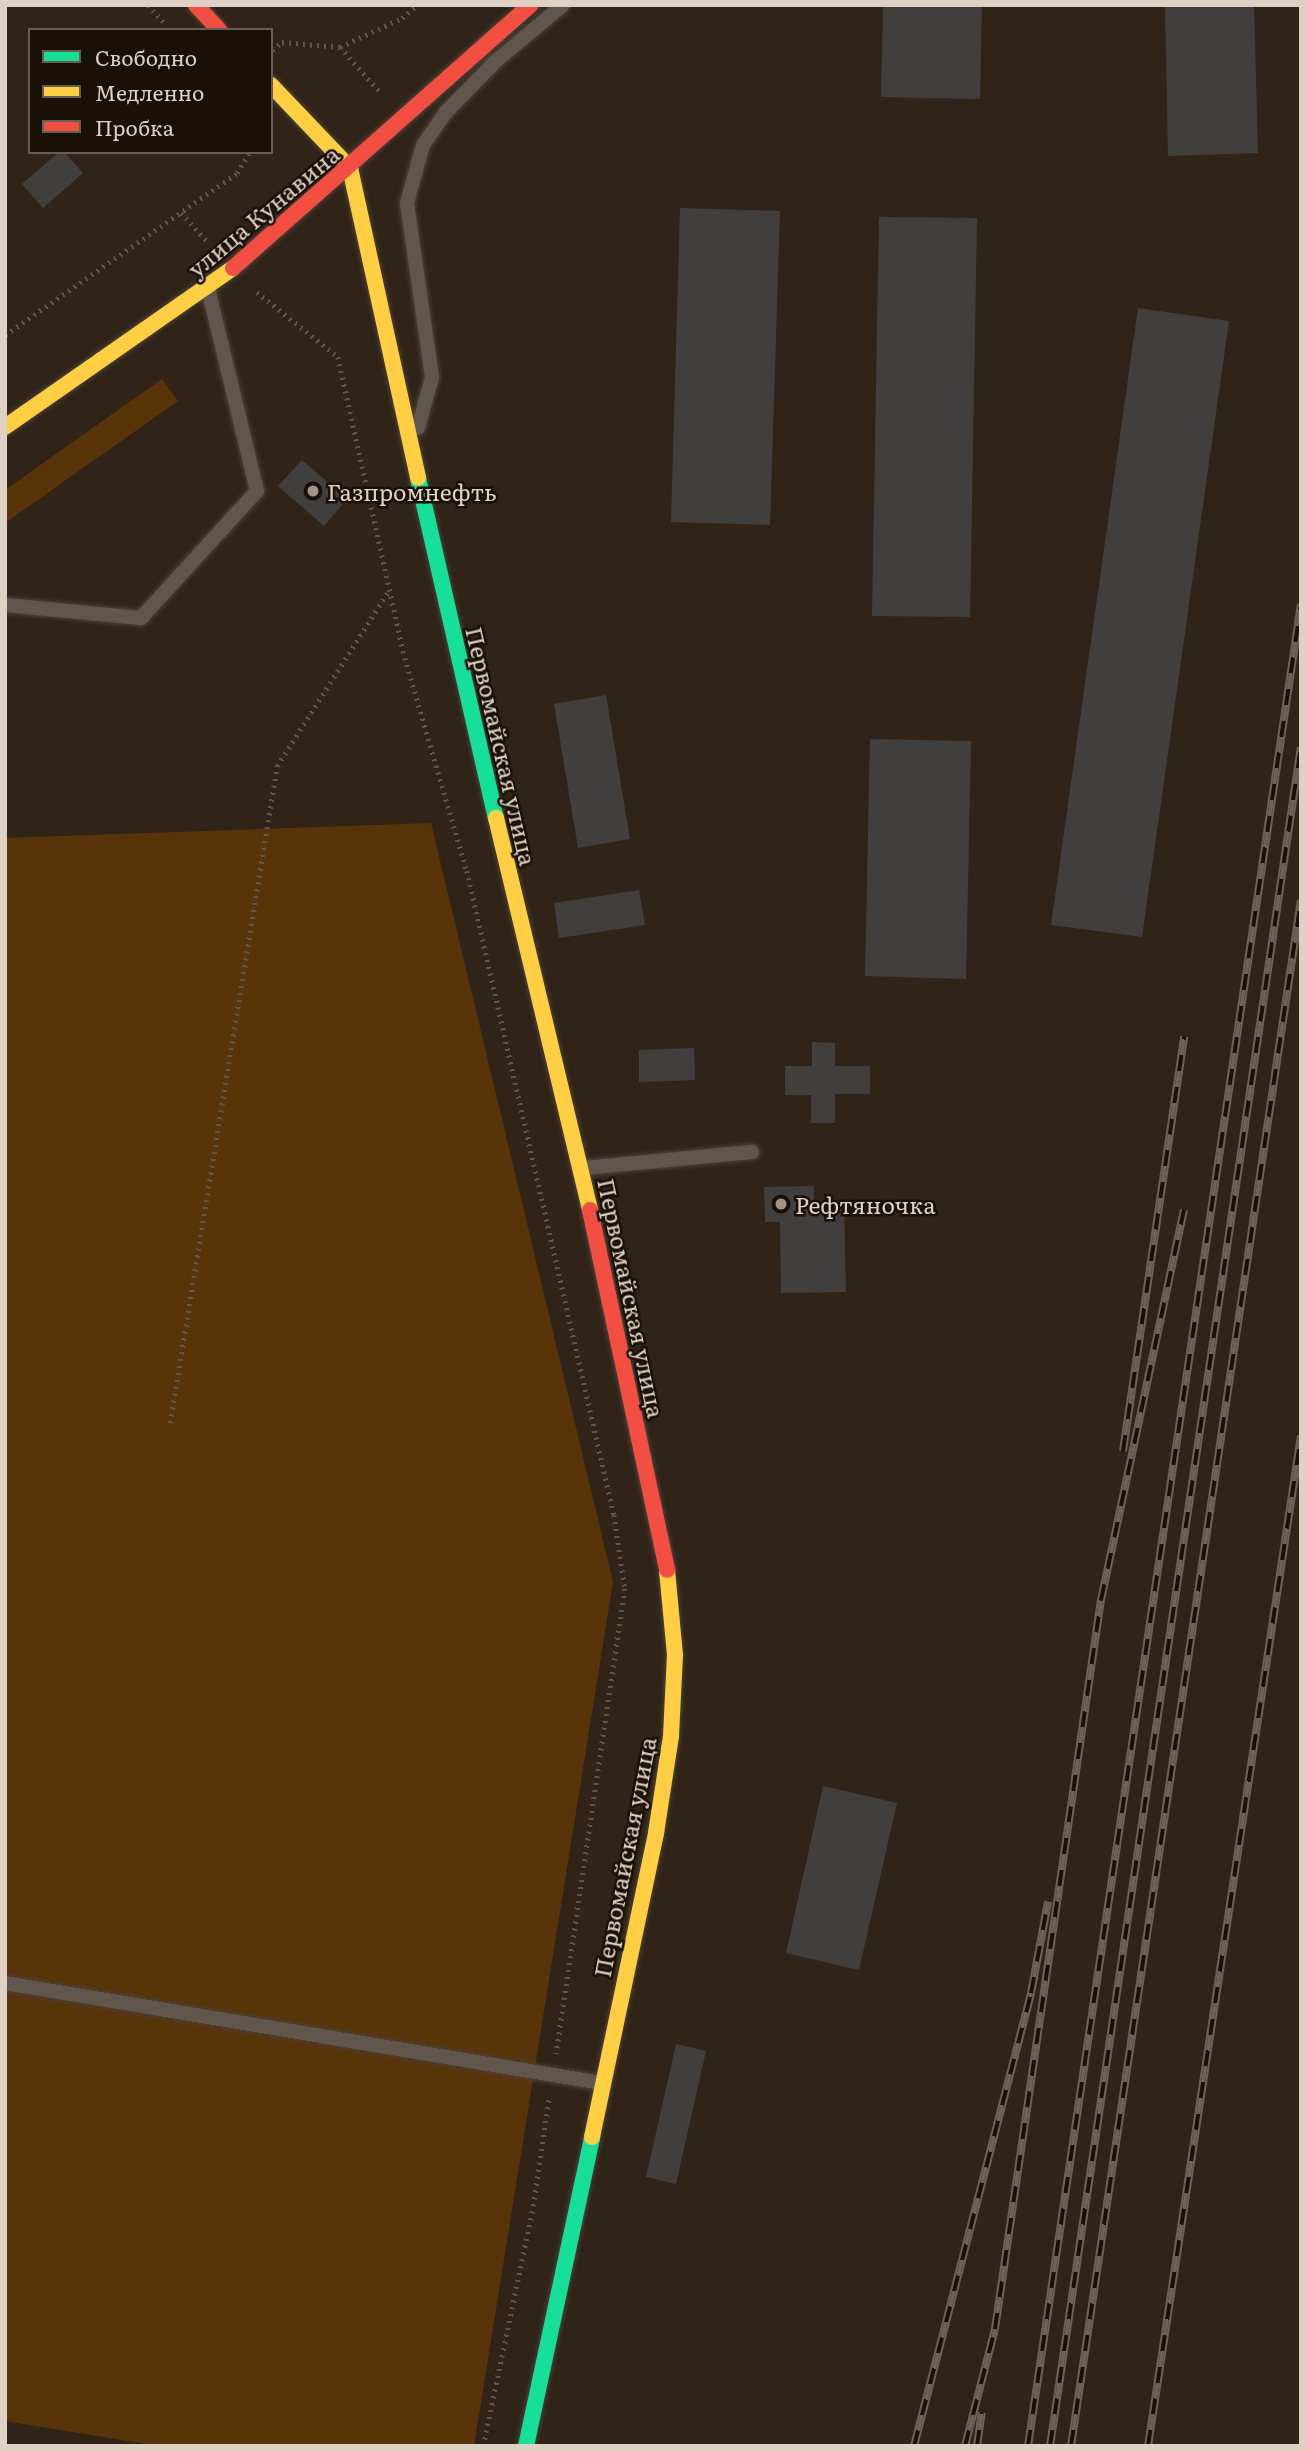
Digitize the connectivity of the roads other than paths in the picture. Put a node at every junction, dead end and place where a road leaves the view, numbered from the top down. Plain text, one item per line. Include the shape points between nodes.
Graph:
1 (196, 5) edge
2 (530, 5) edge
3 (563, 5) edge
4 (217, 28) edge
5 (273, 87) edge
6 (350, 168) junction
7 (208, 288) junction
8 (5, 427) edge
9 (412, 449) junction
10 (5, 605) edge
11 (752, 1152) dead end
12 (580, 1168) junction
13 (5, 1983) edge
14 (603, 2083) junction
15 (526, 2446) edge

1 - 4 main road
2 - 6 main road, улица Кунавина
3 - 9 lane via 488,69 446,112 423,145 407,203 432,377
5 - 6 main road
6 - 7 main road, улица Кунавина
6 - 9 main road, Первомайская улица
7 - 8 main road, улица Кунавина
7 - 10 lane via 257,491 141,618
9 - 12 main road, Первомайская улица via 459,668
11 - 12 lane
12 - 14 main road, Первомайская улица via 667,1567 675,1655 671,1736 656,1833
13 - 14 lane
14 - 15 main road, Первомайская улица

